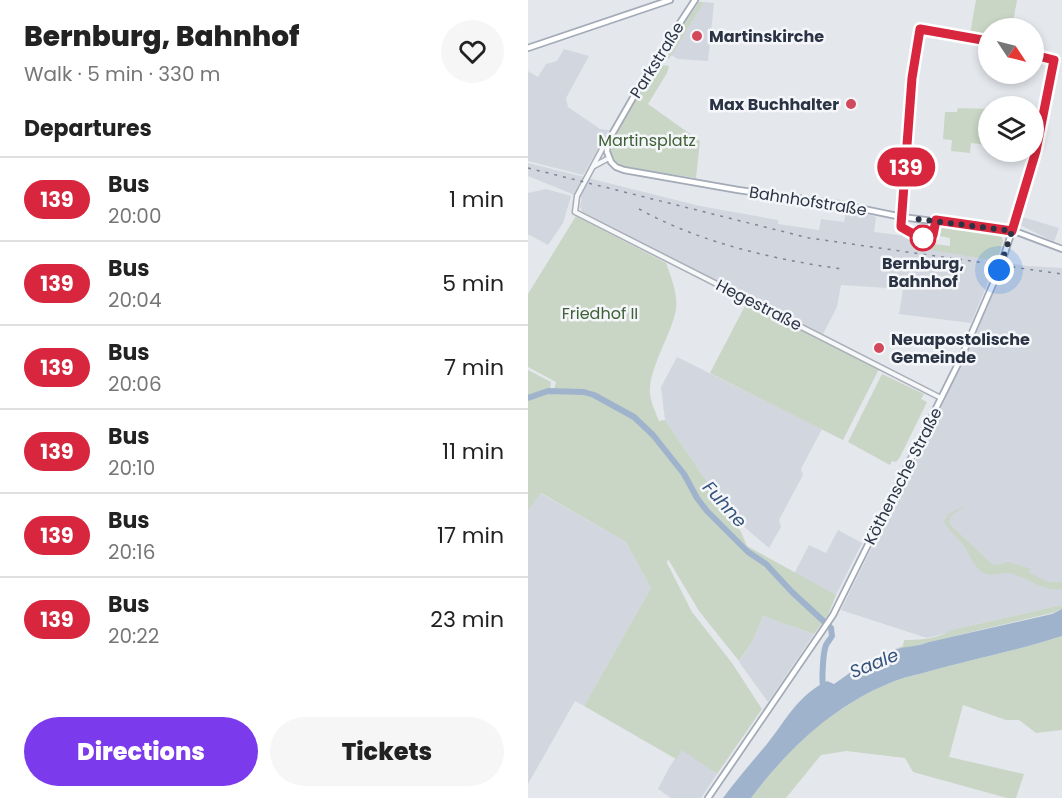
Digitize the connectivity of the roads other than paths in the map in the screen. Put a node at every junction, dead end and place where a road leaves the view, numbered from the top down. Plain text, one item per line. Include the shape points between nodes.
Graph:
1 (670, 0) edge
2 (695, 0) edge
3 (528, 48) edge
4 (620, 121) junction
5 (609, 158) junction
6 (591, 168) junction
7 (575, 212) joint
8 (1012, 231) junction
9 (1062, 249) edge
10 (942, 399) junction
11 (708, 798) edge

1 - 3 main road
2 - 4 main road, Parkstraße
4 - 5 main road, Parkstraße via 607,143
4 - 6 street, Parkstraße
5 - 6 street
5 - 8 main road, Bahnhofstraße via 624,170 902,217
6 - 7 street, Parkstraße via 577,196
7 - 10 street, Hegestraße
8 - 9 main road, Bahnhofstraße
8 - 10 main road, Köthensche Straße
10 - 11 main road, Köthensche Straße via 830,619

